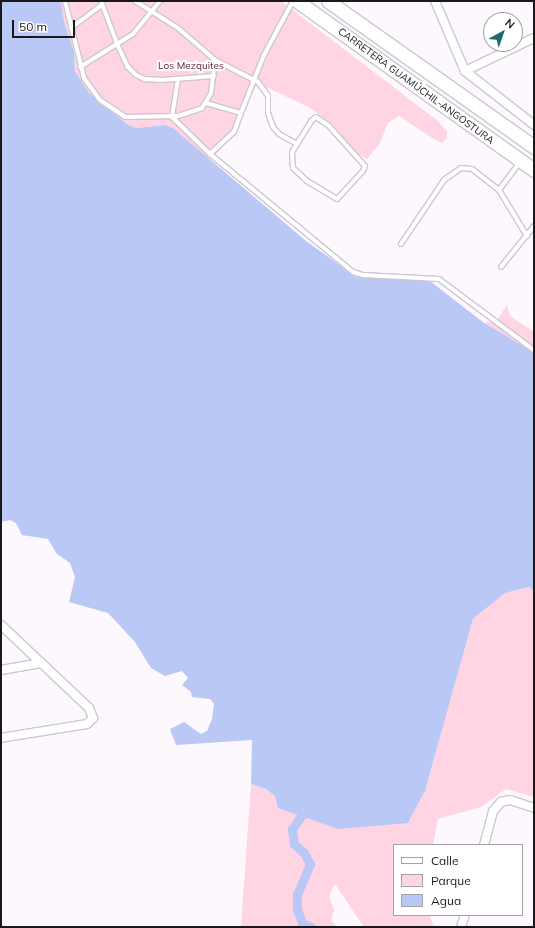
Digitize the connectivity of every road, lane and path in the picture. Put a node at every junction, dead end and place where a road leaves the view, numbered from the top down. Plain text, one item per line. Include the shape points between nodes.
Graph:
1 (65, 1) edge
2 (135, 1) edge
3 (160, 1) edge
4 (293, 1) edge
5 (297, 1) edge
6 (328, 1) edge
7 (435, 1) edge
8 (102, 3) edge
9 (152, 11) junction
10 (71, 28) junction
11 (534, 38) edge
12 (118, 46) junction
13 (215, 60) junction
14 (80, 67) junction
15 (465, 71) junction
16 (214, 76) junction
17 (178, 79) junction
18 (254, 79) junction
19 (206, 103) junction
20 (241, 113) junction
21 (172, 117) junction
22 (530, 118) edge
23 (534, 125) edge
24 (297, 144) junction
25 (534, 147) edge
26 (210, 154) junction
27 (521, 161) junction
28 (534, 170) edge
29 (499, 190) junction
30 (534, 226) edge
31 (527, 236) junction
32 (401, 244) dead end
33 (501, 267) dead end
34 (534, 350) edge
35 (1, 625) edge
36 (41, 663) junction
37 (1, 670) edge
38 (1, 738) edge
39 (534, 808) edge
40 (484, 844) edge
41 (465, 916) edge
42 (461, 927) edge

1 - 10 lane
2 - 9 lane
3 - 9 lane
4 - 18 lane
5 - 27 main road, CARRETERA GUAMÚCHIL-ANGOSTURA
6 - 25 main road, CARRETERA GUAMÚCHIL-ANGOSTURA
7 - 15 street
8 - 10 lane
8 - 12 lane
9 - 12 lane via 141,26
9 - 13 lane
10 - 14 lane
11 - 15 street
12 - 14 lane
12 - 17 lane via 131,71 140,77
13 - 16 lane
13 - 18 lane
14 - 21 lane via 91,91 117,113 137,118
15 - 22 street
16 - 17 lane
16 - 19 lane
17 - 21 lane
18 - 20 lane
18 - 24 lane via 266,92 268,114 273,127 279,134
19 - 20 lane
19 - 21 lane via 190,114
20 - 26 lane via 234,132
21 - 26 lane
22 - 23 street
24 - 24 lane via 292,157 293,168 333,198 338,198 364,170 362,160 319,118 311,121
26 - 34 lane via 353,272 363,275 439,279
27 - 28 main road, CARRETERA GUAMÚCHIL-ANGOSTURA
27 - 29 lane
29 - 31 lane
29 - 32 lane via 472,169 456,170 444,180
30 - 31 lane
31 - 33 lane
35 - 36 street
36 - 37 street
36 - 38 street via 89,708 93,718 87,724
39 - 40 street via 510,800 501,802 493,811
41 - 42 street

